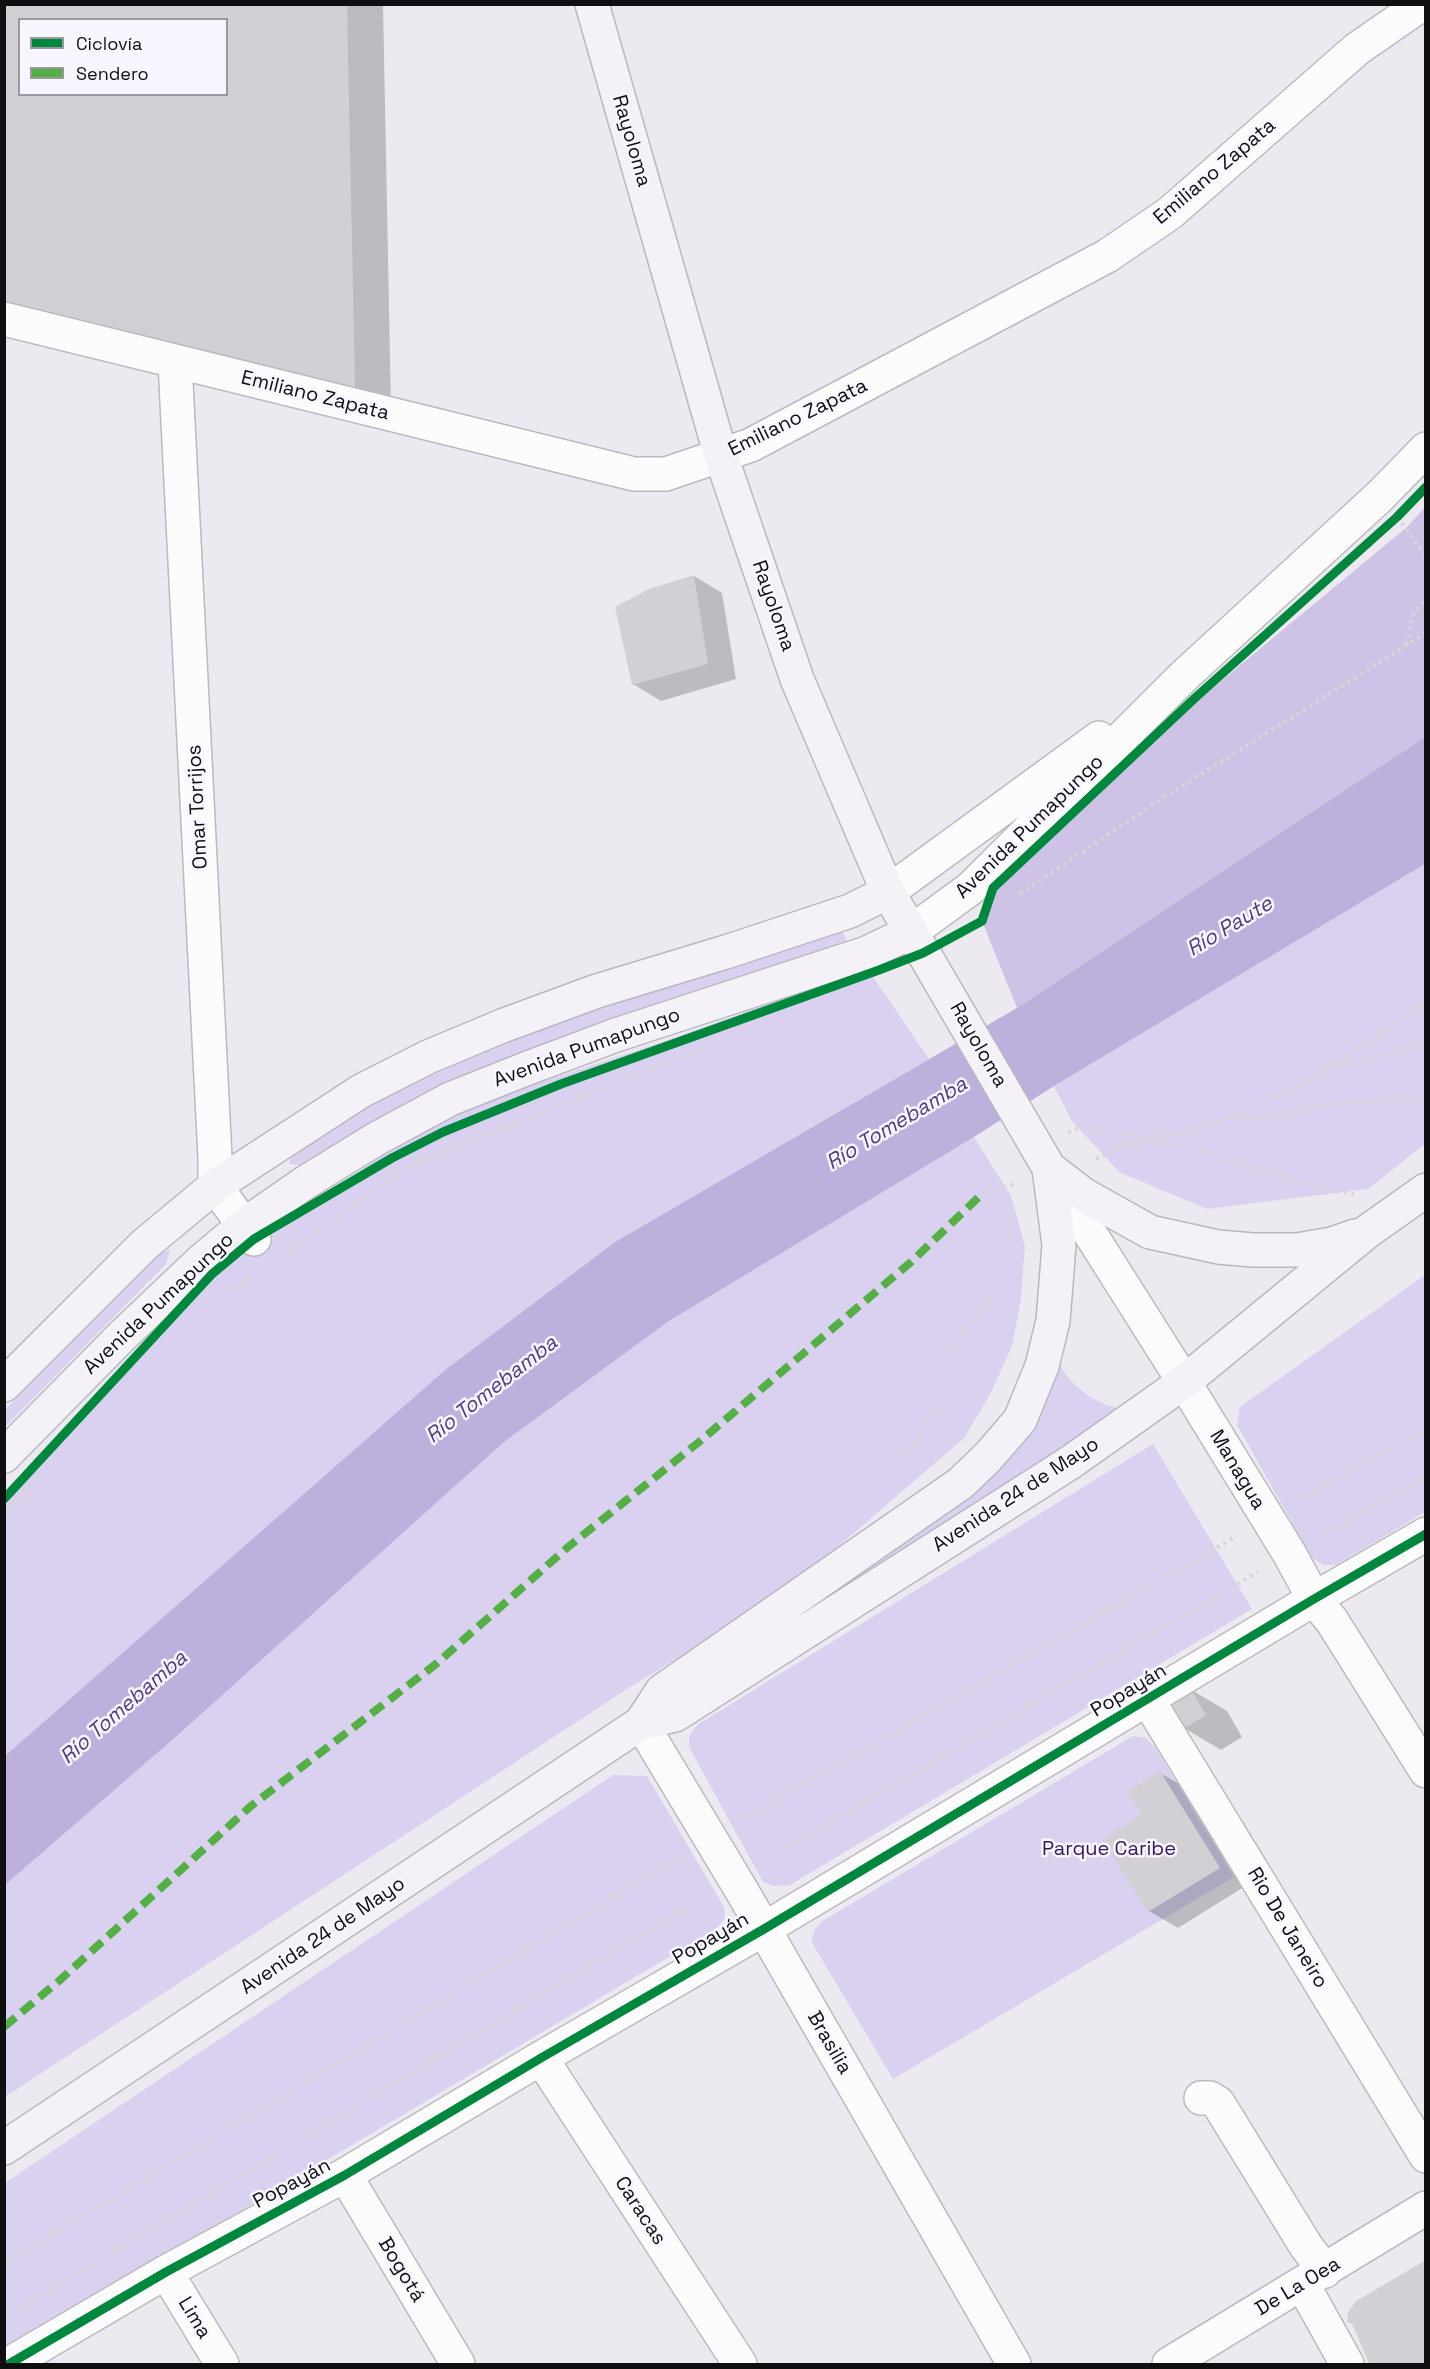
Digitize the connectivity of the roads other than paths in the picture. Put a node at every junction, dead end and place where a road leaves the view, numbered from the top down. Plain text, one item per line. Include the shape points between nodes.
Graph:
1 (592, 4) edge
2 (1422, 4) edge
3 (4, 320) edge
4 (175, 362) junction
5 (1425, 448) edge
6 (722, 456) junction
7 (1185, 675) junction
8 (888, 892) junction
9 (917, 942) junction
10 (1036, 1165) junction
11 (215, 1186) junction
12 (1415, 1197) edge
13 (1368, 1231) junction
14 (249, 1232) junction
15 (1150, 1232) joint
16 (1053, 1321) joint
17 (1184, 1382) junction
18 (4, 1385) edge
19 (13, 1469) edge
20 (1425, 1534) edge
21 (1314, 1599) junction
22 (1148, 1700) junction
23 (641, 1723) junction
24 (1425, 1771) edge
25 (764, 1929) junction
26 (541, 2058) junction
27 (1201, 2098) dead end
28 (4, 2148) edge
29 (1425, 2156) edge
30 (345, 2175) junction
31 (1425, 2208) edge
32 (166, 2272) junction
33 (1314, 2278) junction
34 (9, 2364) edge
35 (222, 2364) edge
36 (458, 2364) edge
37 (740, 2364) edge
38 (1014, 2364) edge
39 (1169, 2364) edge
40 (1347, 2364) edge

1 - 6 main road, Rayoloma
2 - 6 street, Emiliano Zapata via 1357,49 1170,213 1107,256 769,436
3 - 4 street, Emiliano Zapata
4 - 6 street, Emiliano Zapata via 634,474 666,474
4 - 11 street, Omar Torrijos
5 - 7 street, Avenida Pumapungo via 1379,497
6 - 8 main road, Rayoloma via 797,679
7 - 8 street, Avenida Pumapungo
7 - 9 street, Avenida Pumapungo
8 - 9 main road, Rayoloma
8 - 11 main road, Avenida Pumapungo via 850,911 597,991 428,1057 361,1091
9 - 10 main road, Rayoloma
9 - 14 main road, Avenida Pumapungo via 867,953 616,1035 450,1099 306,1182
10 - 15 main road, Rayoloma
10 - 16 main road, Rayoloma via 1059,1245
10 - 17 street, Managua
11 - 14 street
11 - 18 main road, Avenida Pumapungo via 144,1245
12 - 13 main road, Avenida 24 de Mayo
13 - 15 main road, Avenida 24 de Mayo via 1332,1244 1253,1251
13 - 17 main road, Avenida 24 de Mayo
14 - 19 main road, Avenida Pumapungo via 200,1262 121,1337
16 - 23 main road, Avenida 24 de Mayo via 1042,1366 1020,1420 961,1483 662,1691
17 - 21 street, Managua
17 - 23 main road, Avenida 24 de Mayo via 1071,1462 675,1715
20 - 21 street, Popayán
21 - 22 street, Popayán
21 - 24 street, Managua via 1332,1621
22 - 25 street, Popayán
22 - 29 street, Rio De Janeiro
23 - 25 street, Brasilia
23 - 28 main road, Avenida 24 de Mayo
25 - 26 street, Popayán
25 - 38 street, Brasilia
26 - 30 street, Popayán
26 - 37 street, Caracas
27 - 33 street via 1218,2103 1306,2247
30 - 32 street, Popayán
30 - 36 street, Bogotá
31 - 33 street, De La Oea
32 - 34 street, Popayán
32 - 35 street, Lima
33 - 39 street, De La Oea
33 - 40 street

